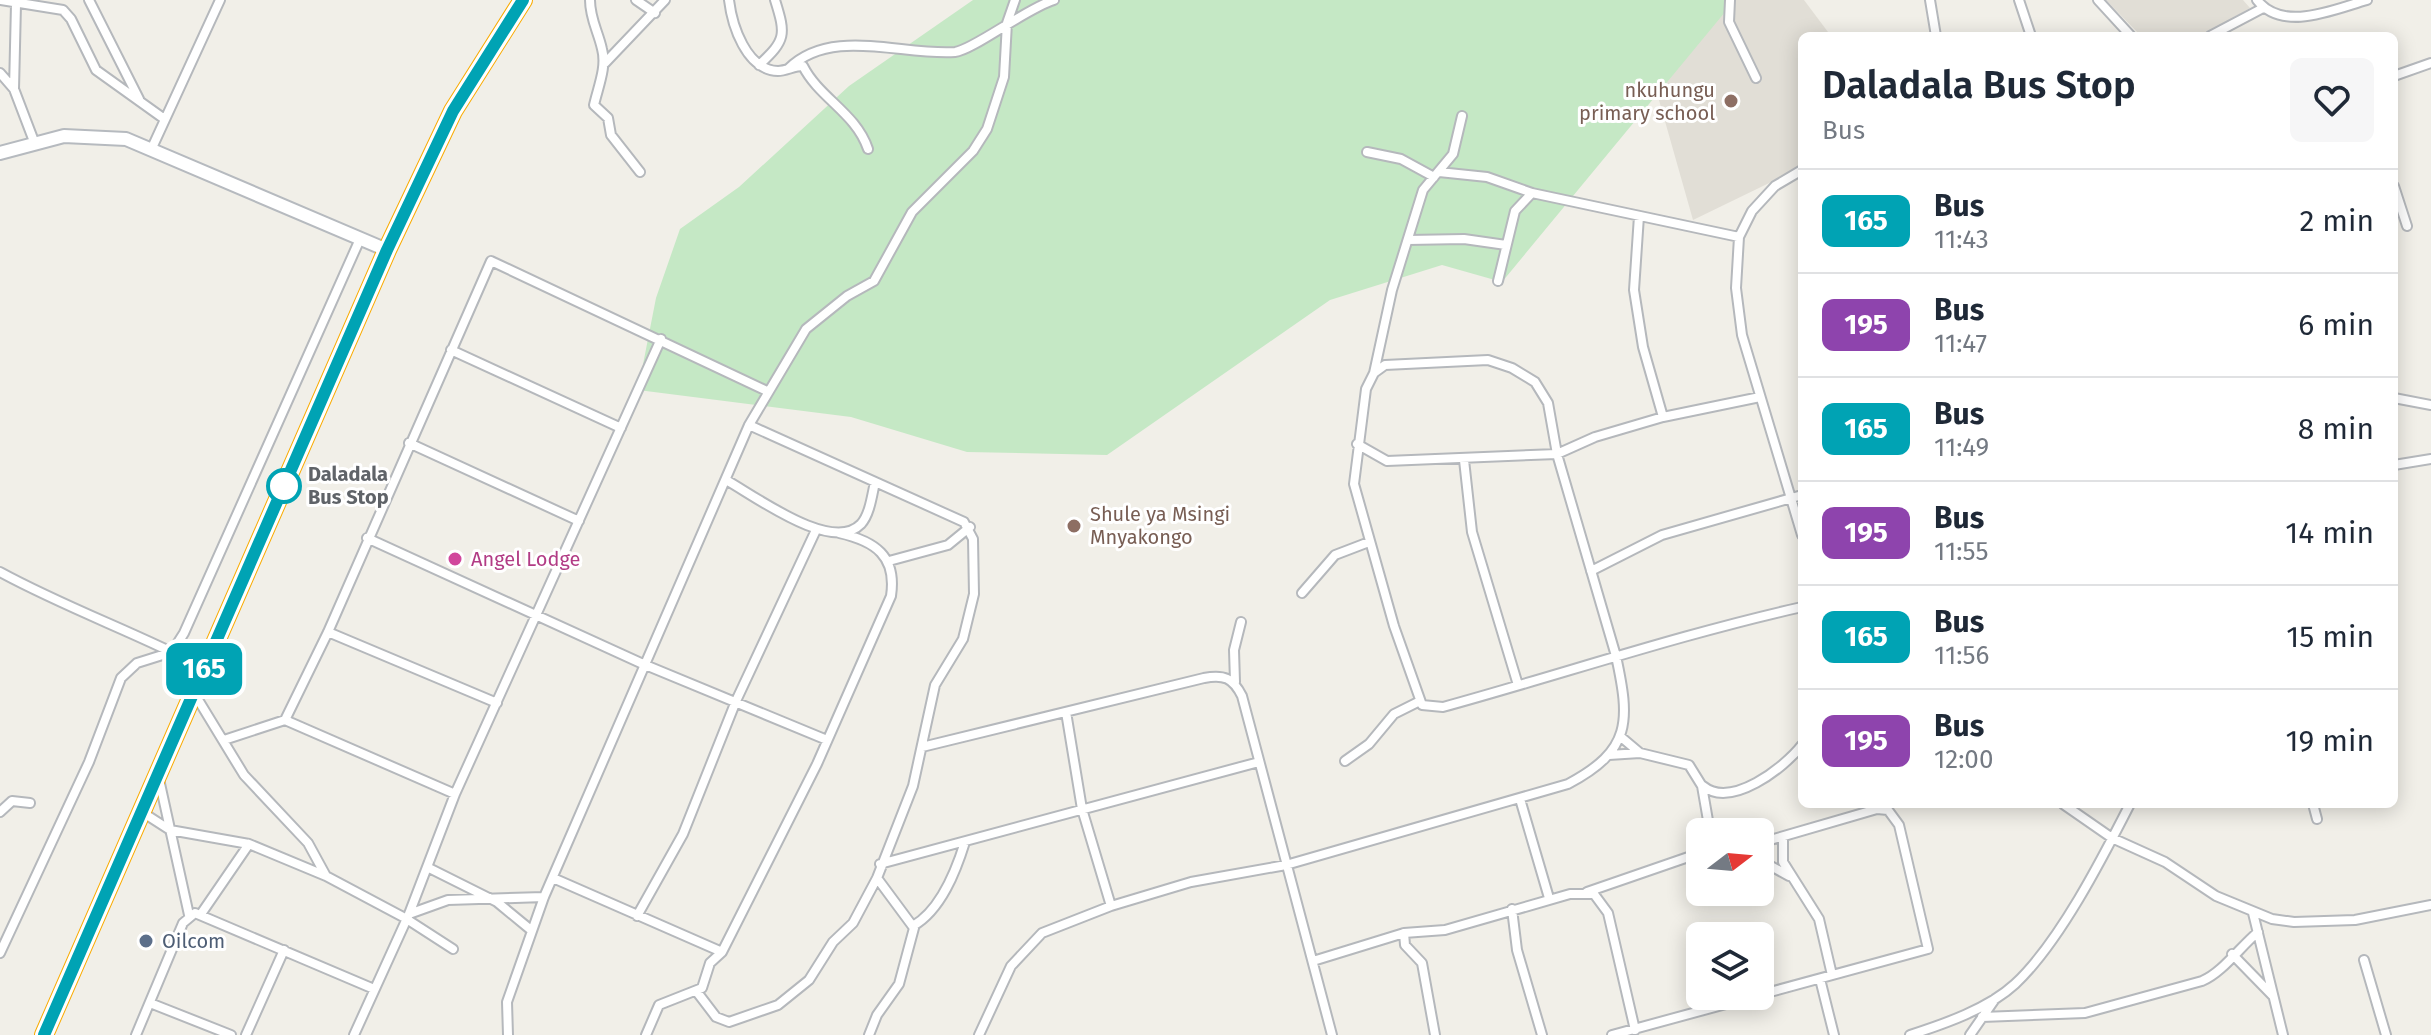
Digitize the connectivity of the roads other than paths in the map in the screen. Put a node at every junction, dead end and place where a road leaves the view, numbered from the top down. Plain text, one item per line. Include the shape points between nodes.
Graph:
1 (1, 0) edge
2 (89, 0) edge
3 (220, 0) edge
4 (523, 0) edge
5 (590, 0) edge
6 (636, 0) edge
7 (665, 0) edge
8 (729, 0) edge
9 (775, 0) edge
10 (1015, 0) edge
11 (1054, 0) edge
12 (1730, 0) edge
13 (1930, 0) edge
14 (2019, 0) edge
15 (2098, 0) edge
16 (2367, 0) edge
17 (21, 3) edge
18 (2260, 4) edge
19 (655, 13) junction
20 (1007, 23) junction
21 (1935, 32) edge
22 (2030, 32) edge
23 (2127, 32) edge
24 (2216, 32) edge
25 (2431, 63) edge
26 (604, 64) junction
27 (759, 65) junction
28 (788, 69) junction
29 (0, 73) edge
30 (2398, 75) edge
31 (1756, 78) dead end
32 (14, 89) junction
33 (141, 103) junction
34 (1462, 116) dead end
35 (163, 118) junction
36 (35, 144) junction
37 (868, 149) dead end
38 (151, 150) junction
39 (1367, 152) dead end
40 (0, 153) edge
41 (640, 172) dead end
42 (1798, 172) edge
43 (1436, 175) junction
44 (1532, 193) junction
45 (2398, 198) edge
46 (1639, 216) junction
47 (2407, 226) dead end
48 (1739, 237) junction
49 (360, 239) junction
50 (1408, 240) junction
51 (1506, 245) junction
52 (387, 250) junction
53 (1498, 281) dead end
54 (661, 339) junction
55 (451, 350) junction
56 (1374, 373) junction
57 (767, 391) junction
58 (1760, 397) junction
59 (2398, 399) edge
60 (2431, 405) edge
61 (1663, 417) junction
62 (749, 425) junction
63 (621, 428) junction
64 (409, 443) junction
65 (1357, 444) junction
66 (1557, 454) junction
67 (2431, 459) edge
68 (1464, 460) junction
69 (2398, 464) edge
70 (726, 480) junction
71 (875, 482) junction
72 (1798, 496) edge
73 (1791, 498) junction
74 (579, 521) junction
75 (1798, 522) edge
76 (970, 527) junction
77 (816, 530) junction
78 (839, 533) junction
79 (367, 538) junction
80 (1369, 542) junction
81 (889, 561) junction
82 (1591, 571) junction
83 (0, 572) edge
84 (1302, 593) dead end
85 (1798, 608) edge
86 (536, 615) junction
87 (1241, 622) dead end
88 (328, 632) junction
89 (172, 652) junction
90 (1616, 656) junction
91 (643, 664) junction
92 (204, 669) junction
93 (1235, 682) junction
94 (1518, 685) junction
95 (194, 693) junction
96 (736, 701) junction
97 (1420, 701) junction
98 (497, 703) junction
99 (1066, 712) junction
100 (285, 720) junction
101 (1621, 737) junction
102 (224, 740) junction
103 (827, 740) junction
104 (922, 747) junction
105 (1798, 749) edge
106 (1640, 753) junction
107 (1609, 755) junction
108 (1345, 761) dead end
109 (1259, 762) junction
110 (158, 775) junction
111 (1702, 786) junction
112 (455, 794) junction
113 (1520, 799) junction
114 (30, 803) dead end
115 (2069, 808) edge
116 (2128, 808) edge
117 (2314, 808) edge
118 (1082, 809) junction
119 (141, 811) junction
120 (0, 812) edge
121 (1708, 818) edge
122 (2317, 819) dead end
123 (170, 830) junction
124 (1783, 838) junction
125 (2112, 838) junction
126 (1774, 840) edge
127 (965, 842) junction
128 (249, 844) junction
129 (1686, 858) edge
130 (880, 864) junction
131 (1286, 865) junction
132 (427, 867) junction
133 (1774, 868) edge
134 (326, 876) junction
135 (1789, 876) junction
136 (553, 878) junction
137 (877, 878) junction
138 (1586, 892) junction
139 (544, 897) junction
140 (1549, 898) junction
141 (497, 902) junction
142 (2431, 905) edge
143 (1111, 906) junction
144 (1512, 909) junction
145 (2253, 913) junction
146 (201, 914) junction
147 (189, 915) junction
148 (407, 916) junction
149 (637, 916) junction
150 (913, 926) junction
151 (531, 930) junction
152 (2258, 932) junction
153 (1404, 933) junction
154 (3, 937) edge
155 (453, 949) dead end
156 (284, 950) junction
157 (722, 952) junction
158 (0, 953) edge
159 (2232, 954) junction
160 (2364, 960) dead end
161 (1313, 961) junction
162 (1832, 975) junction
163 (1820, 979) junction
164 (374, 989) junction
165 (697, 992) junction
166 (2274, 996) junction
167 (1995, 998) junction
168 (150, 1003) junction
169 (1982, 1017) junction
170 (1635, 1030) junction
171 (44, 1035) edge
172 (136, 1035) edge
173 (231, 1035) edge
174 (246, 1035) edge
175 (354, 1035) edge
176 (508, 1035) edge
177 (646, 1035) edge
178 (869, 1035) edge
179 (979, 1035) edge
180 (1332, 1035) edge
181 (1435, 1035) edge
182 (1542, 1035) edge
183 (1612, 1035) edge
184 (1834, 1035) edge
185 (1910, 1035) edge
186 (1970, 1035) edge
187 (2283, 1035) edge
188 (2386, 1035) edge

1 - 17 street
2 - 33 street
3 - 35 street
4 - 52 highway via 453,111
5 - 26 street
6 - 19 street
7 - 19 street
8 - 27 street via 738,34
9 - 27 street via 783,36
10 - 20 street
11 - 20 street
12 - 31 street via 1729,22
13 - 21 street
14 - 22 street
15 - 23 street
16 - 18 street via 2295,18
17 - 32 street
17 - 33 street via 63,10 96,70
18 - 24 street
19 - 26 street
20 - 28 street via 955,52 877,45 832,49 801,56
20 - 57 street via 1004,77 987,129 973,151 912,212 874,281 806,329
25 - 30 street
26 - 41 street via 594,105 608,118 611,135
27 - 28 street
28 - 37 street via 803,66 813,85 845,113
29 - 32 street
32 - 36 street
33 - 35 street
34 - 43 street via 1456,148
35 - 38 street
36 - 38 street via 64,136 126,139
36 - 40 street
38 - 49 street
39 - 43 street via 1401,159
42 - 48 street via 1761,199
43 - 44 street via 1487,177
43 - 50 street via 1423,190
44 - 46 street
44 - 51 street via 1515,211
45 - 47 street
46 - 48 street
46 - 61 street via 1634,290
48 - 58 street via 1737,316
49 - 52 street
49 - 89 street
50 - 51 street
50 - 56 street
51 - 53 street
52 - 92 highway
54 - 55 street via 491,261
54 - 57 street
54 - 63 street
55 - 63 street
55 - 64 street
56 - 65 street via 1366,389
56 - 66 street via 1394,362 1467,359 1512,368 1535,382 1548,403
57 - 62 street
58 - 61 street
58 - 73 street
59 - 60 street
61 - 66 street
62 - 70 street
62 - 71 street
63 - 74 street
64 - 74 street
64 - 79 street
65 - 68 street via 1387,461
65 - 80 street via 1354,484
66 - 68 street
66 - 82 street
67 - 69 street
68 - 94 street via 1472,532
70 - 77 street
70 - 91 street
71 - 76 street
71 - 78 street via 865,519 859,527
72 - 73 street
73 - 75 street
73 - 82 street via 1662,535
74 - 86 street
76 - 81 street via 948,545
76 - 104 street via 974,594 961,646 935,685
77 - 78 street
77 - 96 street
78 - 81 street via 873,544
79 - 86 street
79 - 88 street
80 - 84 street via 1335,555
80 - 97 street
81 - 103 street via 891,596
82 - 90 street
83 - 89 street
85 - 90 street
86 - 91 street
86 - 98 street
87 - 93 street via 1234,650
88 - 98 street
88 - 100 street
89 - 92 street
89 - 154 street via 137,663 121,678 89,762
90 - 94 street
90 - 101 street via 1627,714
91 - 96 street
91 - 136 street
92 - 95 highway
93 - 99 street via 1215,675
93 - 109 street
94 - 97 street via 1443,707
95 - 102 street
95 - 110 highway
96 - 103 street
96 - 149 street via 683,834
97 - 108 street via 1394,714 1369,744
98 - 112 street
99 - 104 street
99 - 118 street
100 - 102 street
100 - 112 street
101 - 106 street
101 - 107 street
102 - 134 street via 244,775 308,843
103 - 157 street
104 - 130 street via 913,786
105 - 111 street via 1779,770 1759,781 1723,794
106 - 107 street
106 - 111 street via 1680,760
107 - 113 street via 1568,784
109 - 118 street
109 - 131 street
110 - 119 highway
110 - 123 street
111 - 121 street
112 - 132 street
113 - 131 street
113 - 140 street
114 - 120 street via 15,800
115 - 125 street
116 - 125 street
117 - 122 street
118 - 127 street
118 - 143 street
119 - 123 street
119 - 171 highway
123 - 128 street
123 - 147 street
124 - 126 street
124 - 135 street via 1781,853
124 - 162 street via 1877,809 1888,810 1899,825 1928,949
125 - 145 street
125 - 167 street via 2054,936 2014,985
127 - 130 street
127 - 150 street via 937,902
128 - 134 street
128 - 146 street
129 - 138 street
130 - 137 street
131 - 143 street via 1191,882
131 - 161 street
132 - 141 street
132 - 148 street
133 - 135 street
134 - 148 street
135 - 162 street via 1819,919
136 - 139 street
136 - 149 street
137 - 150 street
137 - 165 street via 853,923 833,942 809,980 778,1005 729,1022 716,1017
138 - 140 street
138 - 170 street via 1601,900 1608,913
139 - 141 street
139 - 151 street
140 - 144 street
141 - 148 street via 448,900
141 - 151 street
142 - 145 street via 2341,921 2294,922
143 - 179 street via 1030,942 995,996
144 - 153 street via 1445,930
144 - 182 street via 1517,950
145 - 152 street
146 - 147 street
146 - 156 street
147 - 168 street
148 - 155 street
148 - 164 street
149 - 157 street
150 - 178 street via 899,984
151 - 176 street via 507,1002
152 - 159 street
152 - 166 street
153 - 161 street
153 - 181 street via 1405,945 1422,963
154 - 158 street
156 - 164 street
156 - 174 street
157 - 165 street via 710,963
159 - 166 street
159 - 169 street via 2218,973 2202,981 2085,1013
160 - 188 street
161 - 180 street
162 - 163 street
163 - 170 street
163 - 184 street
164 - 175 street
165 - 177 street via 659,1005
166 - 187 street
167 - 169 street
167 - 185 street
168 - 172 street
168 - 173 street
169 - 186 street
170 - 183 street

